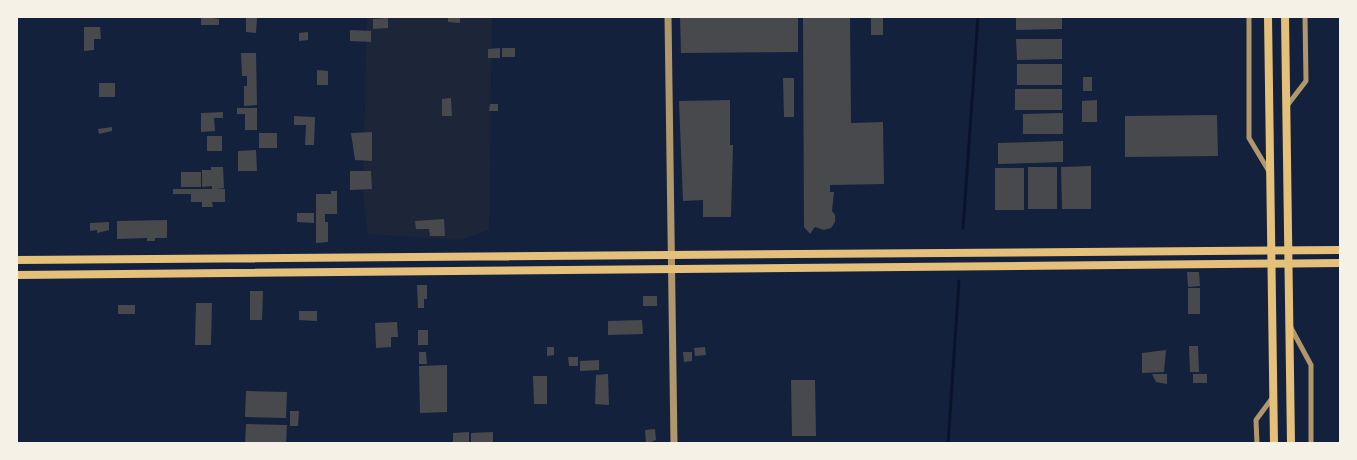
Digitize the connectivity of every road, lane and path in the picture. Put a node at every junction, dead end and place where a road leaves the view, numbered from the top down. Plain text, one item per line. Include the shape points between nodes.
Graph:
1 (668, 16) edge
2 (1249, 16) edge
3 (1268, 16) edge
4 (1285, 16) edge
5 (1305, 16) edge
6 (1286, 107) junction
7 (1270, 174) junction
8 (1341, 250) edge
9 (1271, 251) junction
10 (1289, 251) junction
11 (671, 254) junction
12 (16, 260) edge
13 (1341, 263) edge
14 (1272, 264) junction
15 (1289, 264) junction
16 (671, 268) junction
17 (16, 274) edge
18 (1289, 325) junction
19 (1273, 397) junction
20 (674, 444) edge
21 (1257, 444) edge
22 (1274, 444) edge
23 (1291, 444) edge
24 (1311, 444) edge

1 - 11 street
2 - 7 street via 1250,138
3 - 7 main road
4 - 6 main road
5 - 6 street via 1306,81
6 - 10 main road
7 - 9 main road
8 - 10 main road
9 - 10 main road
9 - 11 main road
9 - 14 main road
10 - 15 main road
11 - 12 main road
11 - 16 street
13 - 15 main road
14 - 15 main road
14 - 16 main road
14 - 19 main road
15 - 18 main road
16 - 17 main road
16 - 20 street
18 - 23 main road
18 - 24 street via 1311,365
19 - 21 street via 1256,420
19 - 22 main road

